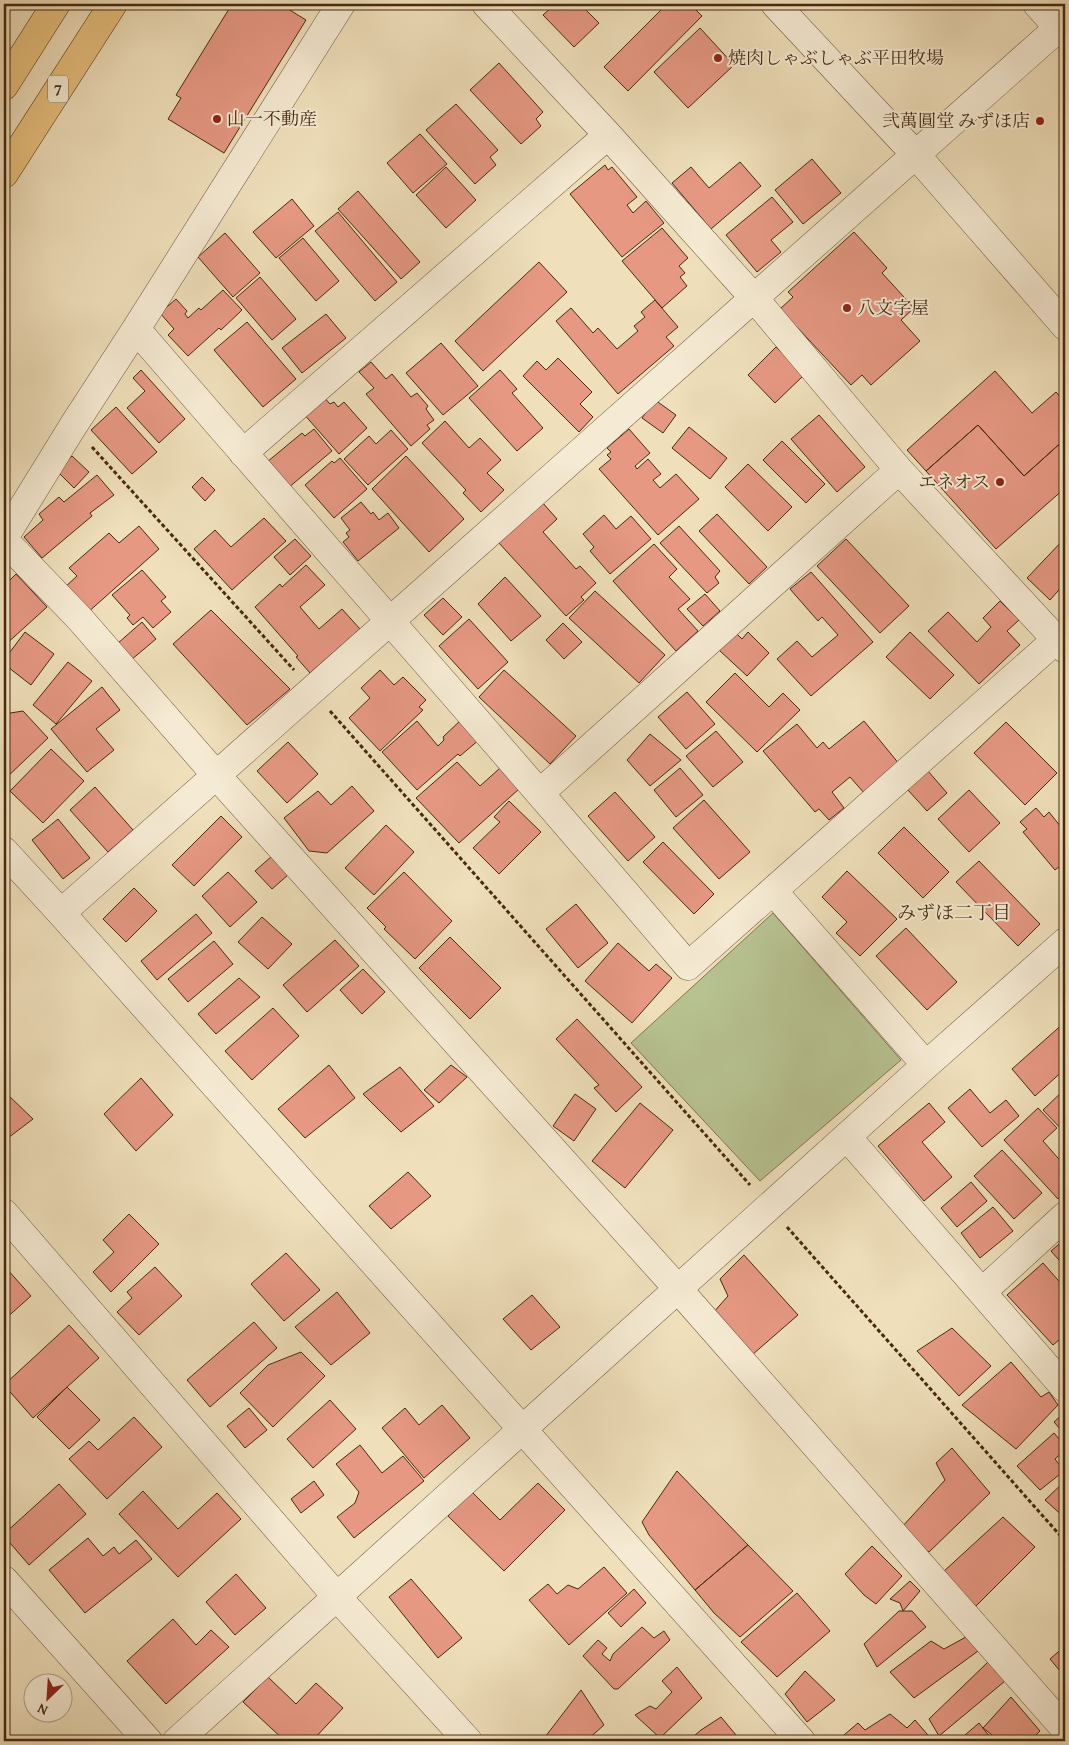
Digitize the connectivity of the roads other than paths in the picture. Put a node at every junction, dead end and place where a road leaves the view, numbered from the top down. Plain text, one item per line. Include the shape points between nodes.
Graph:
1 (56, 4) edge
2 (113, 4) edge
3 (341, 4) edge
4 (486, 4) edge
5 (775, 4) edge
6 (1037, 4) edge
7 (1063, 28) edge
8 (4, 86) edge
9 (608, 136) junction
10 (916, 155) junction
11 (4, 174) edge
12 (754, 298) junction
13 (1065, 326) edge
14 (136, 329) junction
15 (243, 453) junction
16 (899, 470) junction
17 (4, 539) edge
18 (389, 622) junction
19 (1061, 644) edge
20 (216, 775) junction
21 (540, 793) junction
22 (4, 852) edge
23 (773, 891) junction
24 (61, 914) junction
25 (1065, 942) edge
26 (926, 1065) junction
27 (847, 1137) junction
28 (4, 1213) edge
29 (1065, 1216) edge
30 (678, 1290) junction
31 (982, 1292) junction
32 (1065, 1388) edge
33 (522, 1429) junction
34 (4, 1580) edge
35 (337, 1597) junction
36 (1065, 1729) edge
37 (148, 1741) edge
38 (177, 1741) edge
39 (468, 1741) edge
40 (801, 1741) edge

1 - 8 highway
2 - 11 highway, 7
3 - 14 street
4 - 9 street
5 - 10 street
6 - 7 street
7 - 10 street
9 - 12 street
9 - 15 street
10 - 12 street
10 - 13 street
12 - 16 street
12 - 18 street
14 - 15 street
14 - 17 street
15 - 18 street
16 - 19 street
16 - 21 street
17 - 20 street via 80,619
18 - 20 street
18 - 21 street
19 - 23 street
20 - 24 street
20 - 30 street
21 - 23 street via 688,966
22 - 24 street
23 - 26 street
24 - 33 street
25 - 26 street
26 - 27 street
27 - 30 street
27 - 31 street
28 - 35 street
29 - 31 street
30 - 33 street
30 - 36 street
31 - 32 street
33 - 35 street
33 - 40 street
34 - 37 street
35 - 38 street
35 - 39 street

